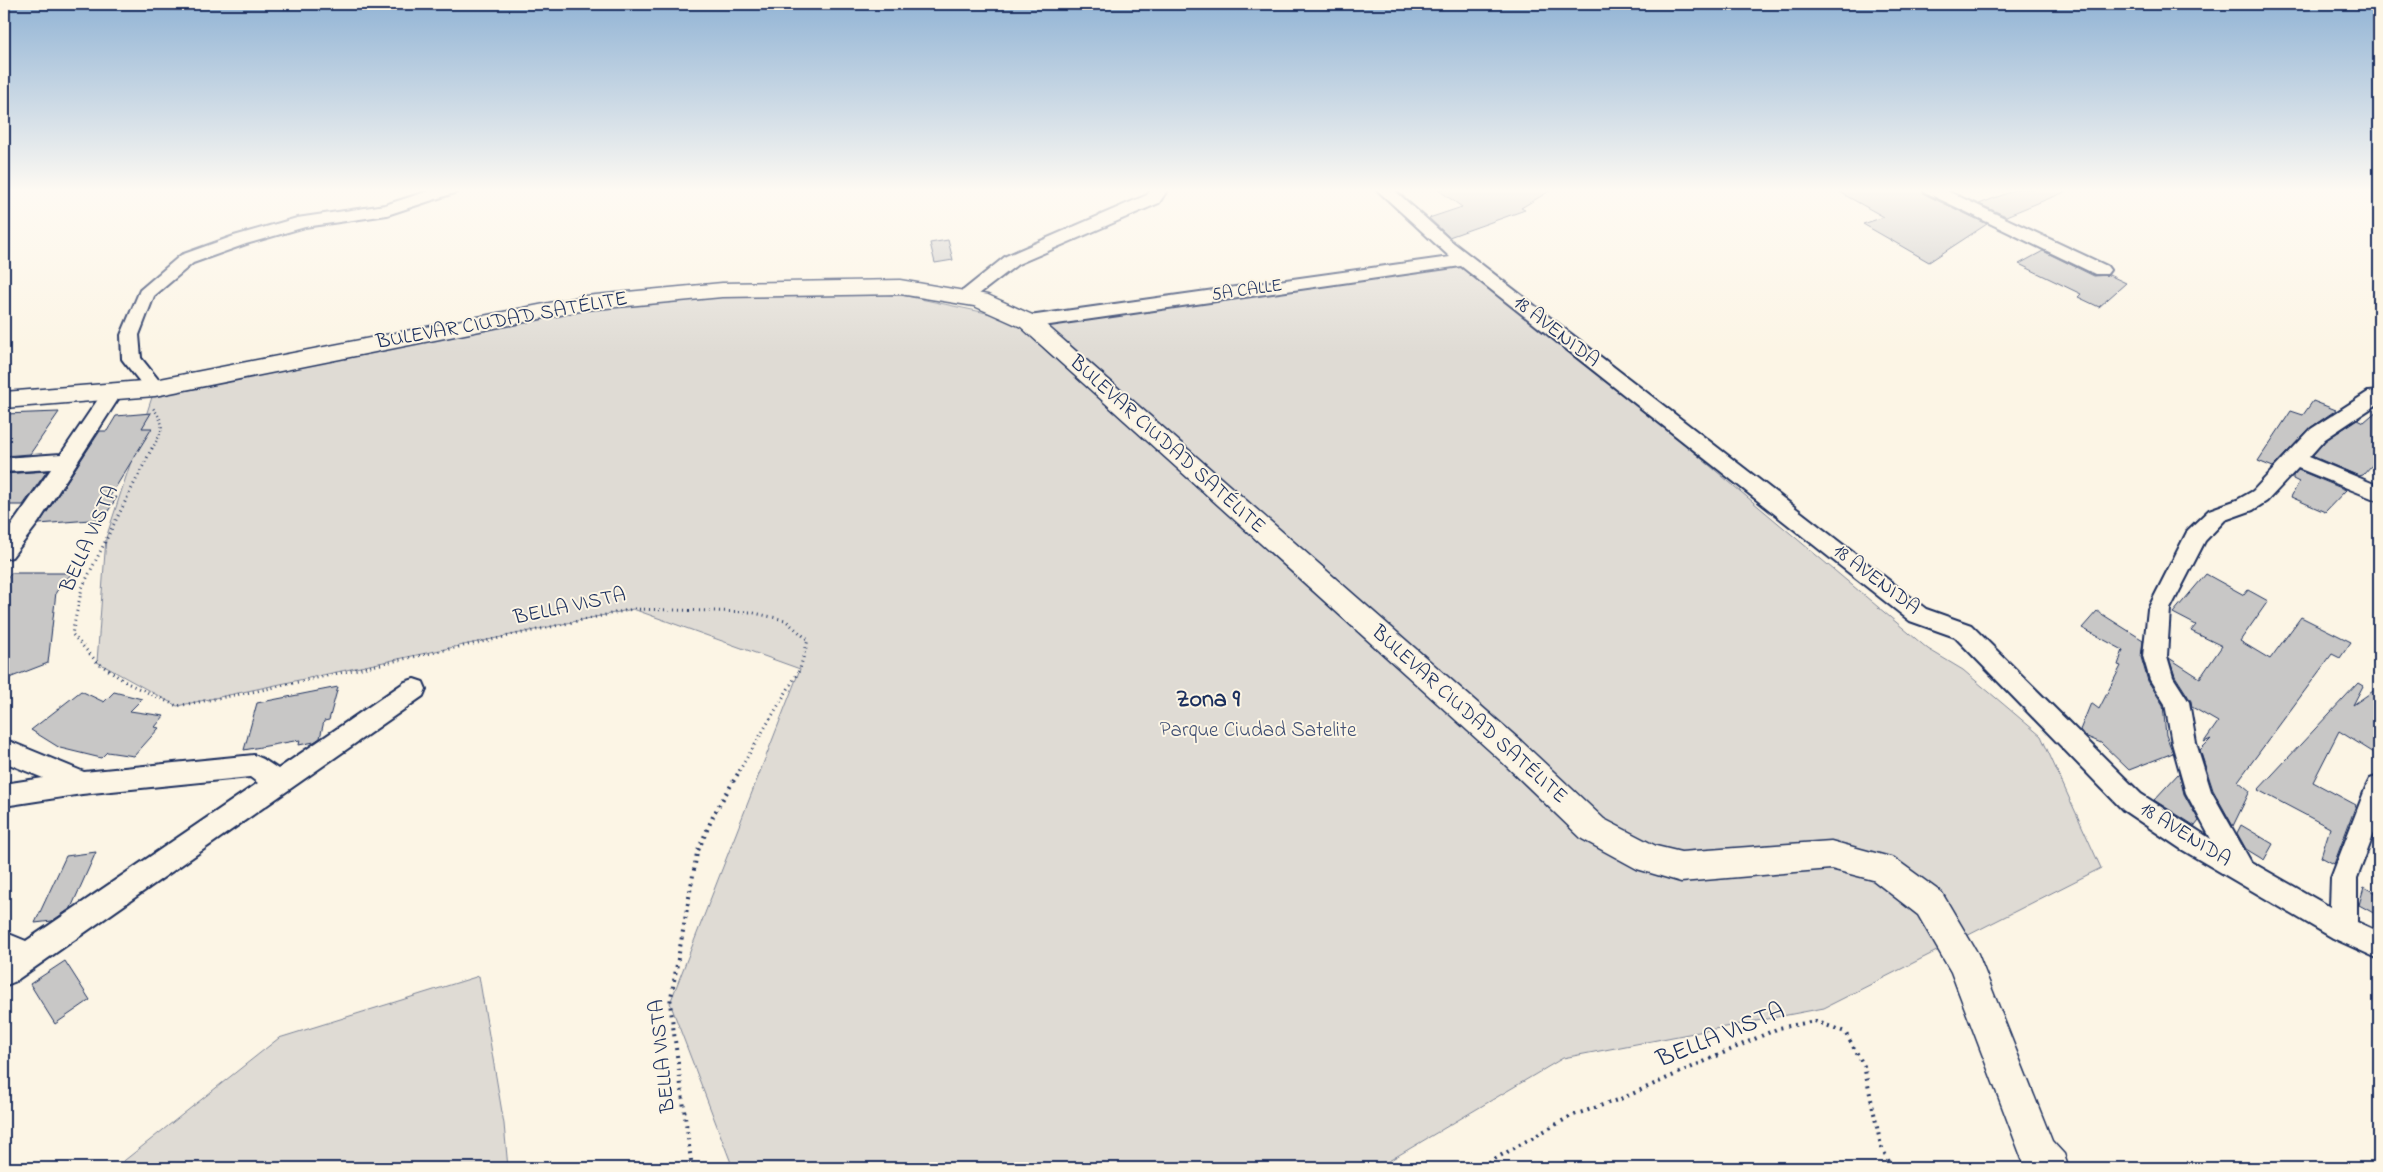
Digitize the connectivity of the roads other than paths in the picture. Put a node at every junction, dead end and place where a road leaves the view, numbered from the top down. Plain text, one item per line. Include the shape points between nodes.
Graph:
1 (230, 244) edge
2 (1050, 244) edge
3 (1446, 244) edge
4 (2046, 244) edge
5 (1465, 260) junction
6 (2101, 270) dead end
7 (964, 297) junction
8 (1029, 322) junction
9 (155, 388) junction
10 (112, 393) junction
11 (2379, 397) edge
12 (4, 400) edge
13 (2295, 458) junction
14 (68, 461) junction
15 (4, 465) edge
16 (2379, 494) edge
17 (4, 552) edge
18 (414, 689) dead end
19 (4, 749) edge
20 (82, 783) junction
21 (277, 783) junction
22 (2379, 787) edge
23 (4, 795) edge
24 (2243, 872) junction
25 (2343, 929) junction
26 (2379, 946) edge
27 (16, 952) edge
28 (4, 973) edge
29 (2050, 1168) edge

1 - 9 street via 187,260 146,294 130,335 132,359
2 - 7 street via 1012,260
3 - 5 street, 18 AVENIDA
4 - 6 street
5 - 8 street, 5A CALLE
5 - 24 street, 18 AVENIDA via 1918,615 1963,631 2132,802
7 - 8 street, BULEVAR CIUDAD SATÉLITE via 980,300
7 - 9 street, BULEVAR CIUDAD SATÉLITE via 900,287 859,286 722,290 585,302
8 - 29 street, BULEVAR CIUDAD SATÉLITE via 1510,750 1593,830 1649,859 1681,866 1831,855 1882,868 1930,904 1966,965 2038,1154
9 - 10 street, BULEVAR CIUDAD SATÉLITE
10 - 12 street, BULEVAR CIUDAD SATÉLITE
10 - 14 street
11 - 13 street via 2375,396 2318,434
13 - 16 street
13 - 24 street via 2260,496 2245,506 2217,515 2196,536 2159,609 2155,656 2162,680 2177,702 2184,743 2199,793
14 - 15 street
14 - 17 street
18 - 21 street
19 - 20 street
20 - 21 street via 254,766
20 - 23 street
21 - 27 street
22 - 25 street via 2344,878
24 - 25 street, 18 AVENIDA
25 - 26 street, 18 AVENIDA
27 - 28 street

